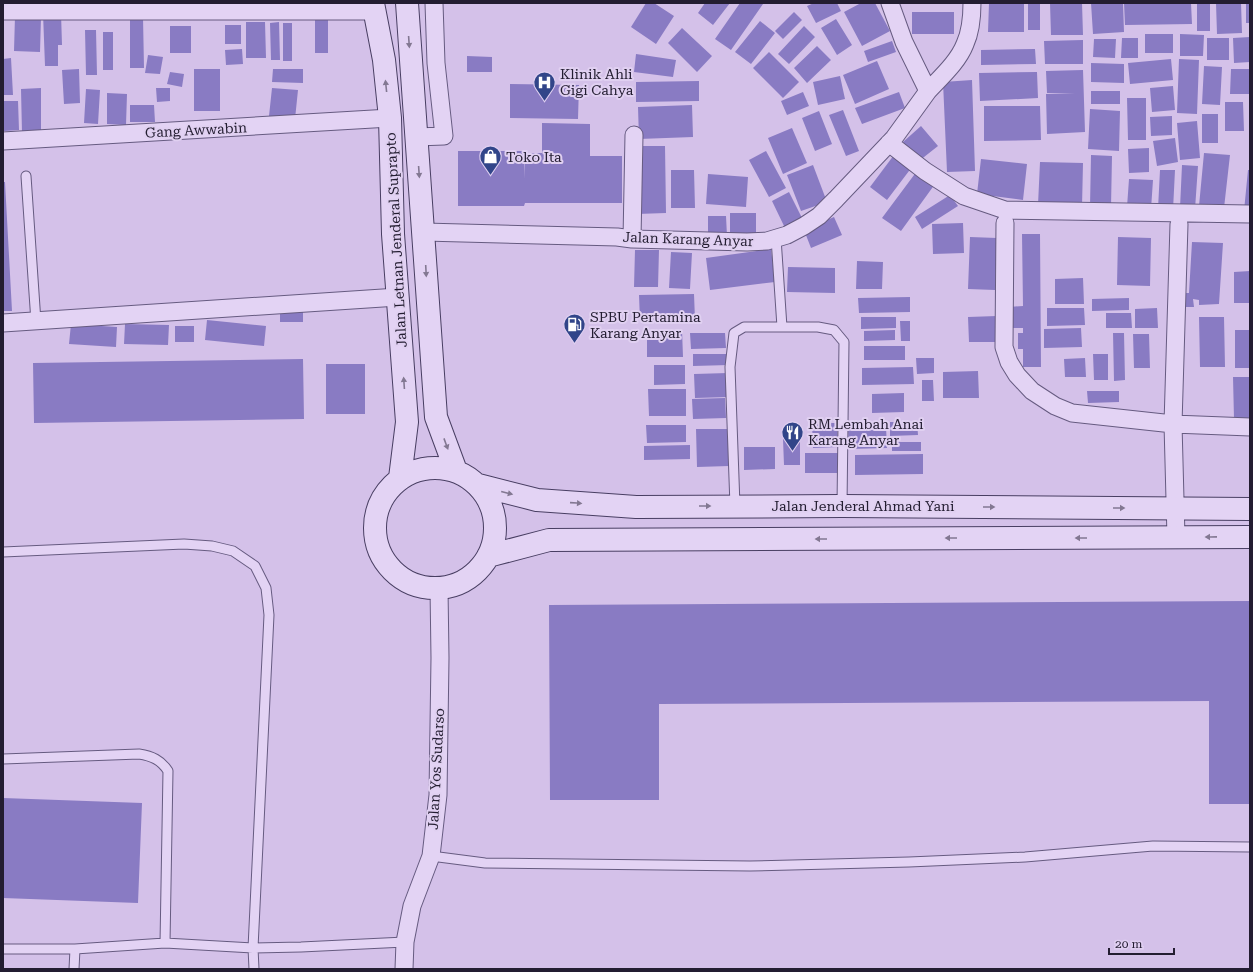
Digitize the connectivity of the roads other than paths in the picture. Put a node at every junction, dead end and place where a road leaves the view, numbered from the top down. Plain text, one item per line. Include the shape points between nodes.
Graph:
1 (407, 3) edge
2 (434, 3) edge
3 (890, 3) edge
4 (972, 3) edge
5 (374, 7) edge
6 (3, 11) edge
7 (928, 91) junction
8 (390, 118) junction
9 (634, 134) dead end
10 (416, 137) junction
11 (3, 141) edge
12 (891, 141) junction
13 (26, 176) dead end
14 (1250, 214) edge
15 (1005, 223) dead end
16 (1179, 224) dead end
17 (424, 232) junction
18 (776, 238) junction
19 (632, 239) junction
20 (398, 297) junction
21 (36, 322) junction
22 (3, 323) edge
23 (782, 327) junction
24 (1250, 427) edge
25 (1174, 431) junction
26 (456, 471) junction
27 (400, 478) junction
28 (478, 485) junction
29 (735, 506) junction
30 (842, 506) junction
31 (1176, 508) junction
32 (1250, 509) edge
33 (1250, 537) edge
34 (1176, 538) junction
35 (3, 552) edge
36 (488, 556) junction
37 (439, 588) junction
38 (3, 759) edge
39 (1250, 847) edge
40 (431, 856) junction
41 (405, 942) junction
42 (165, 943) junction
43 (253, 948) junction
44 (3, 949) edge
45 (75, 949) junction
46 (74, 969) edge
47 (254, 969) edge
48 (404, 969) edge

1 -> 10 main road, Jalan Letnan Jenderal Suprapto
2 - 10 street via 436,63 444,136
3 - 7 street via 904,42
4 - 7 street via 970,30 965,44 948,69
5 - 6 street
8 -> 5 main road, Jalan Letnan Jenderal Suprapto via 384,60
7 - 12 street, Jalan Karang Anyar
8 - 11 street, Gang Awwabin
8 - 20 main road, Jalan Letnan Jenderal Suprapto via 393,234
9 - 19 street
10 -> 17 main road, Jalan Letnan Jenderal Suprapto
12 - 14 street via 925,171 964,196 1005,210
12 - 18 street, Jalan Karang Anyar via 819,216 787,235
13 - 21 lane
15 - 25 street via 1004,347 1017,375 1032,391 1055,406 1072,413
16 - 25 street
17 - 19 street, Jalan Karang Anyar via 617,236
17 -> 26 main road, Jalan Letnan Jenderal Suprapto via 436,417
18 - 19 street, Jalan Karang Anyar via 747,242
18 - 23 lane
20 - 21 street
27 -> 20 main road, Jalan Letnan Jenderal Suprapto via 407,422
21 - 22 street
23 - 29 lane via 744,327 734,334 730,367
23 - 30 lane via 818,327 834,330 844,342
24 - 25 street
25 - 31 street
26 - 27 main road via 427,468 413,471
26 - 28 main road
27 - 37 main road via 389,488 378,505 374,524 376,544 384,561 398,576 416,585
28 -> 29 main road, Jalan Jenderal Ahmad Yani via 537,500 636,507
28 - 36 main road via 494,512 494,542
29 - 30 main road, Jalan Jenderal Ahmad Yani
30 -> 31 main road, Jalan Jenderal Ahmad Yani
31 - 32 main road, Jalan Jenderal Ahmad Yani
31 - 34 street
33 -> 34 main road
34 -> 36 main road via 549,540
35 - 43 lane via 191,544 233,551 255,566 266,588 269,615
36 - 37 main road via 479,570 466,580
37 - 40 street, Jalan Yos Sudarso via 438,795
38 - 42 lane via 139,754 162,763 168,771
39 - 40 lane via 1152,846 1025,857 750,866 485,863
40 - 41 street, Jalan Yos Sudarso via 412,906
41 - 43 lane
41 - 48 street, Jalan Yos Sudarso
42 - 43 lane
42 - 45 lane
43 - 47 lane
44 - 45 lane
45 - 46 lane

